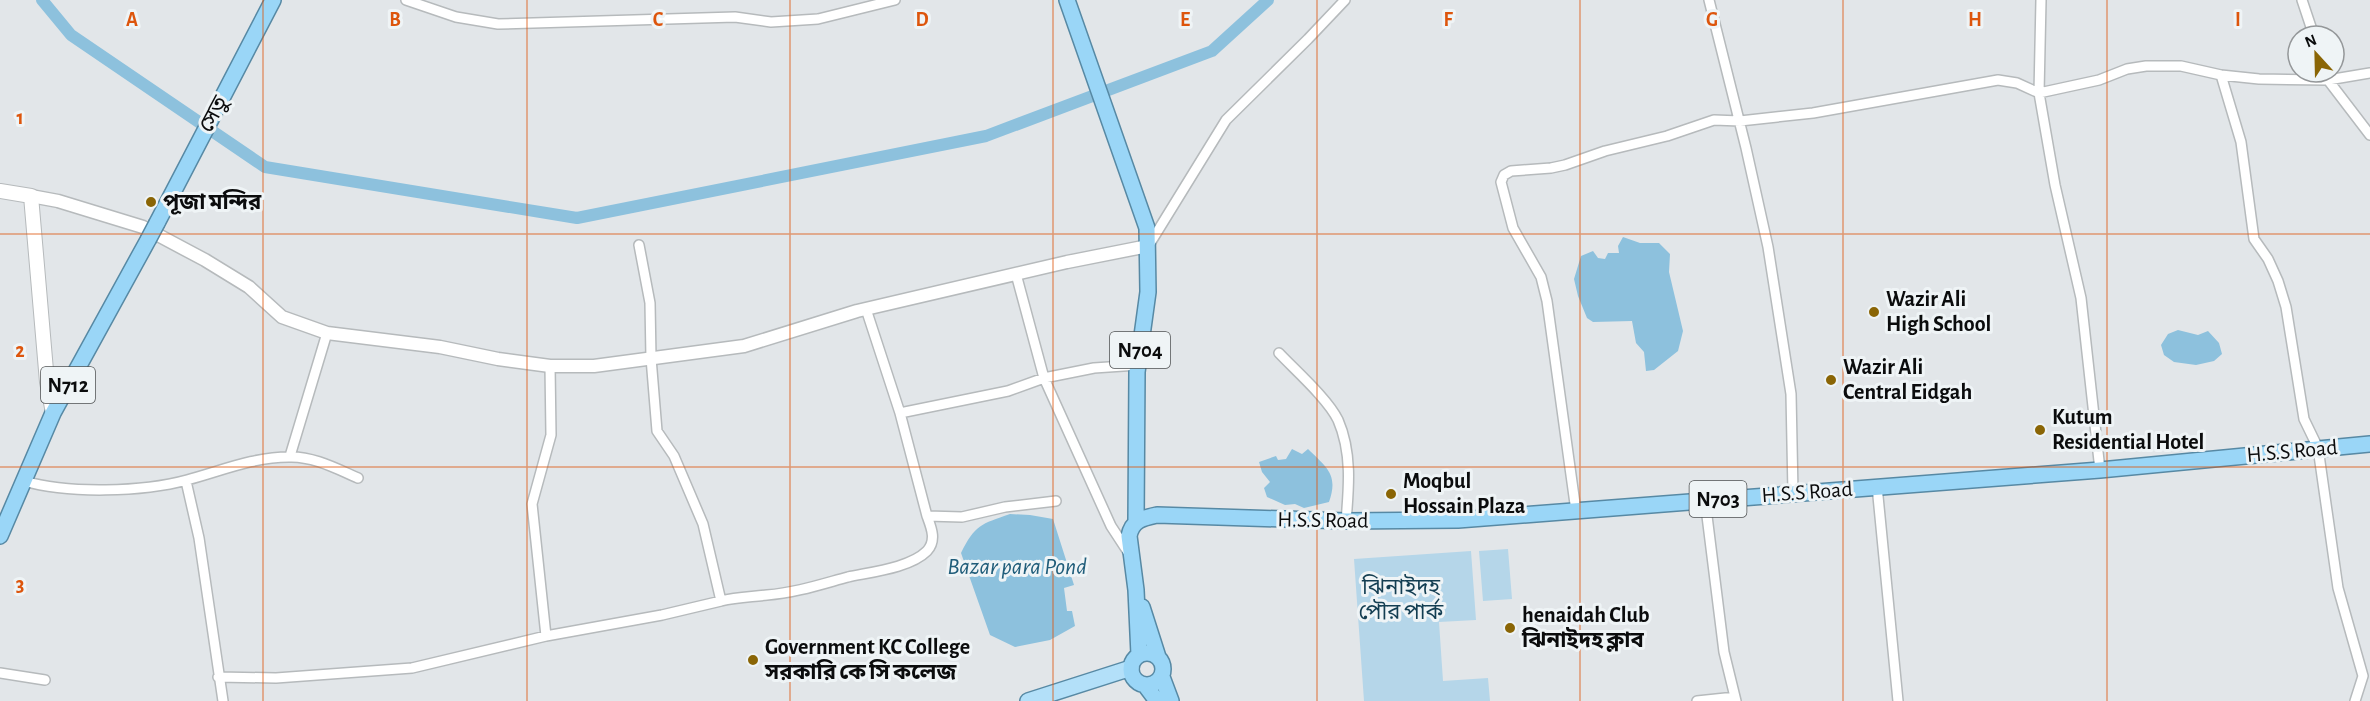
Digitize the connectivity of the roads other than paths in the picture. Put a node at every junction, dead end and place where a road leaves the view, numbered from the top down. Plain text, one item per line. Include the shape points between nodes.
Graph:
1 (273, 0) edge
2 (406, 0) edge
3 (895, 0) edge
4 (1345, 0) edge
5 (1708, 0) edge
6 (2041, 0) edge
7 (2302, 0) edge
8 (1069, 3) edge
9 (2310, 24) edge
10 (2370, 73) edge
11 (2221, 75) junction
12 (2346, 75) edge
13 (2286, 78) edge
14 (2333, 84) edge
15 (2040, 93) junction
16 (1740, 121) junction
17 (2370, 135) edge
18 (0, 191) edge
19 (31, 196) junction
20 (639, 245) dead end
21 (1148, 246) junction
22 (1016, 274) junction
23 (866, 309) junction
24 (327, 333) junction
25 (1279, 353) dead end
26 (651, 358) junction
27 (1138, 365) junction
28 (550, 366) junction
29 (1044, 378) junction
30 (53, 413) junction
31 (900, 413) junction
32 (2370, 444) edge
33 (2318, 448) junction
34 (290, 456) junction
35 (2100, 470) junction
36 (358, 478) dead end
37 (24, 481) junction
38 (186, 481) junction
39 (1877, 486) junction
40 (1793, 493) junction
41 (1705, 500) junction
42 (1056, 501) dead end
43 (1576, 512) junction
44 (927, 516) junction
45 (1346, 521) junction
46 (1136, 522) junction
47 (0, 536) edge
48 (1131, 557) junction
49 (1136, 590) junction
50 (721, 601) junction
51 (546, 636) junction
52 (1139, 655) junction
53 (1158, 657) junction
54 (0, 674) edge
55 (218, 677) junction
56 (1136, 677) junction
57 (1162, 677) junction
58 (45, 680) dead end
59 (1735, 699) edge
60 (223, 701) edge
61 (1028, 701) edge
62 (1056, 701) edge
63 (1157, 701) edge
64 (1171, 701) edge
65 (1697, 701) edge
66 (1898, 701) edge
67 (2355, 701) edge

1 - 30 highway, সেতু / N712, bridge
2 - 3 street via 456,17 498,24 735,17 771,22 818,19
4 - 21 street via 1226,120
5 - 16 street
6 - 15 street
7 - 9 street
8 - 21 highway, N704 via 1147,228
10 - 12 street
11 - 13 street
11 - 15 street via 2181,66 2146,66
11 - 33 street via 2241,142 2254,239 2268,259 2281,290 2304,418
14 - 17 street
15 - 16 street via 1998,80 1825,111
15 - 35 street via 2055,185 2081,298
16 - 40 street via 1768,247 1788,367
16 - 43 street via 1714,120 1558,167 1511,171 1501,182 1513,228 1540,278 1547,301
18 - 19 main road
19 - 24 street via 143,227 249,287 282,317
19 - 30 main road
20 - 26 street via 650,303
21 - 22 street
21 - 27 highway, N704 via 1148,292
22 - 23 street
22 - 29 street
23 - 26 street via 744,346
23 - 31 street
24 - 28 street
24 - 34 street
25 - 45 street via 1337,418 1348,458
26 - 28 street via 594,366
26 - 50 street via 657,432 674,456 703,524
27 - 29 street via 1094,368
27 - 46 highway, N704
28 - 51 street via 551,435 532,504
29 - 31 street via 1008,391
29 - 48 street via 1111,526
30 - 37 highway, N712
31 - 44 street
32 - 33 highway, H.S.S Road / N703
33 - 35 highway, H.S.S Road / N703
33 - 67 street via 2338,588 2363,676
34 - 36 street via 310,459
34 - 38 street via 233,465
35 - 39 highway, H.S.S Road / N703
37 - 38 street via 70,489 150,487
37 - 47 highway, N712
38 - 55 street via 199,538
39 - 40 highway, H.S.S Road / N703
39 - 66 street
40 - 41 highway, H.S.S Road / N703
41 - 43 highway, H.S.S Road / N703
41 - 59 street via 1724,651
42 - 44 street via 962,516
43 - 45 highway, H.S.S Road / N703 via 1458,520
44 - 50 street via 933,540 928,550 914,560 818,586
45 - 46 highway, H.S.S Road / N703 via 1157,515
46 - 48 highway via 1129,536
48 - 49 highway
49 - 52 highway
49 - 53 highway
50 - 51 street
51 - 55 street via 412,668 264,679
52 - 53 highway via 1151,653
52 - 56 highway via 1133,660
53 - 57 highway via 1163,664
54 - 58 street
55 - 60 street
56 - 57 highway via 1156,683
56 - 61 main road
56 - 62 main road
56 - 63 highway
57 - 64 highway
59 - 65 street

